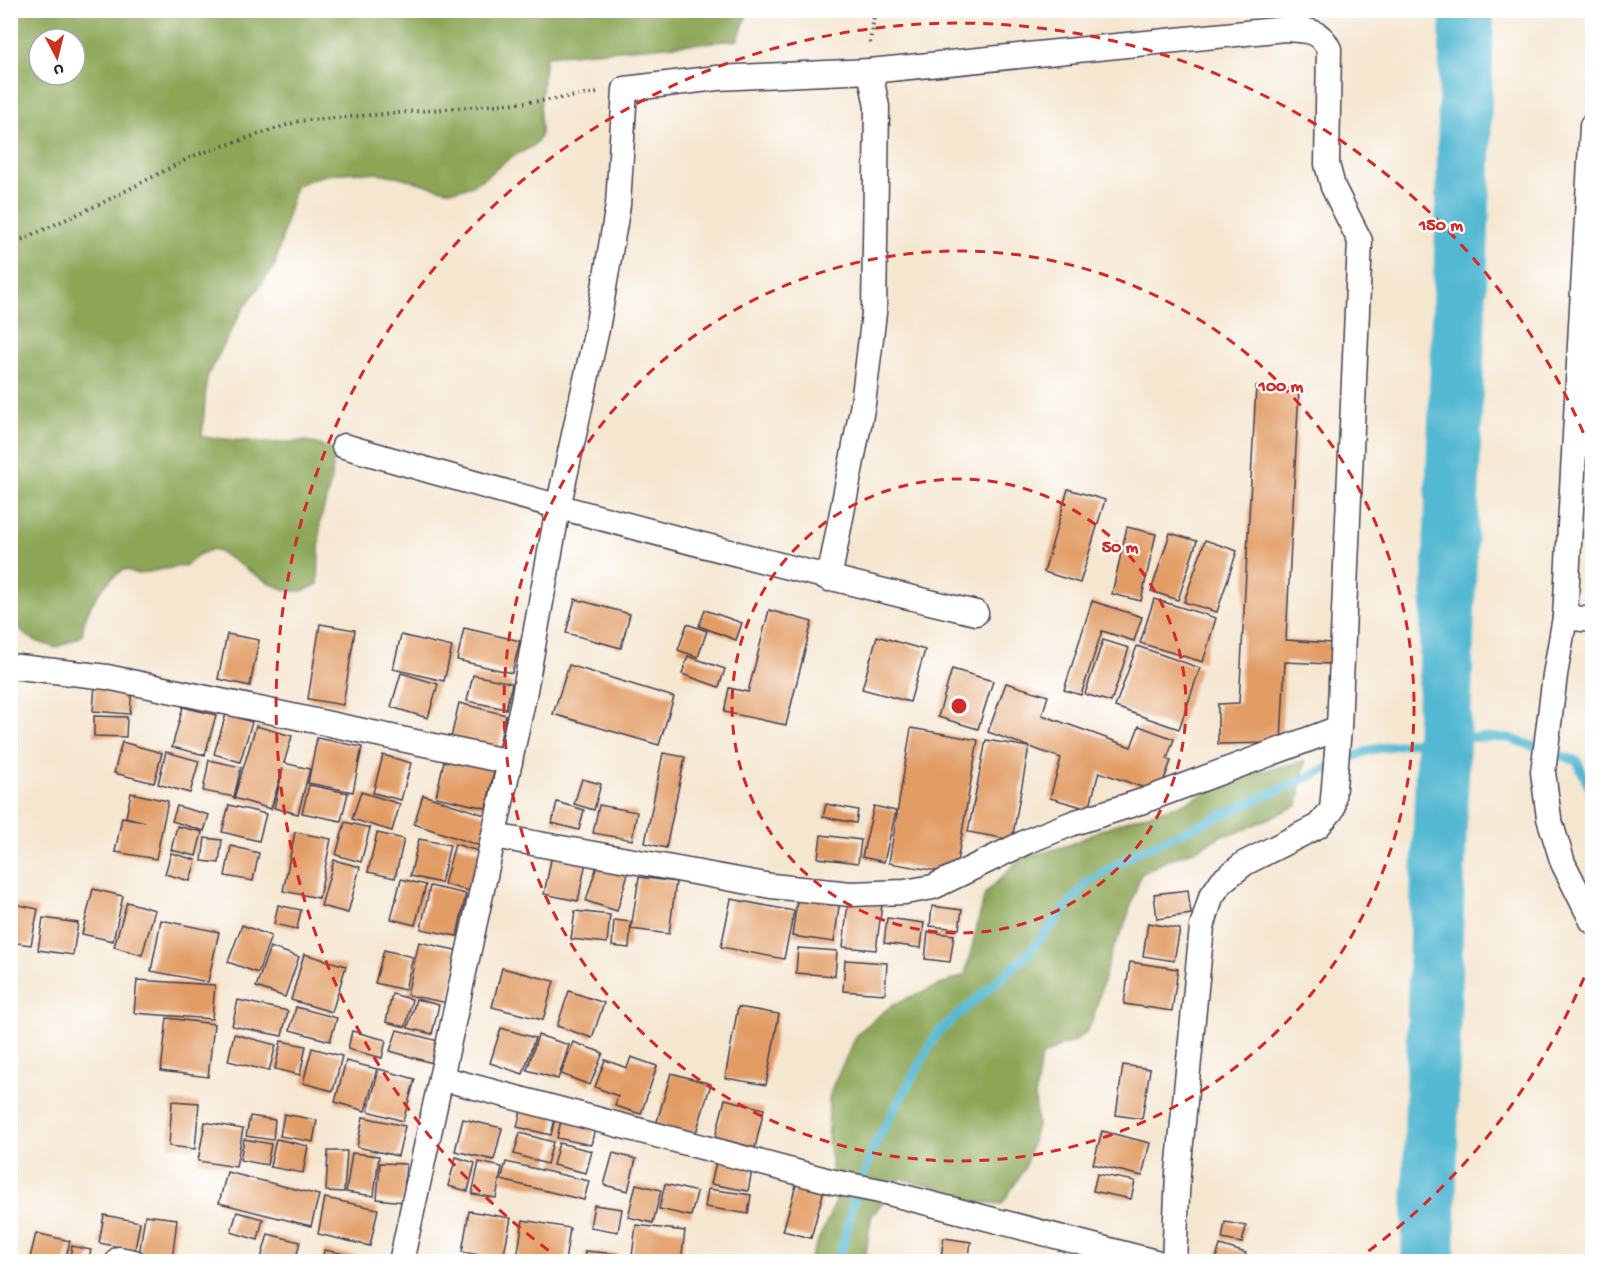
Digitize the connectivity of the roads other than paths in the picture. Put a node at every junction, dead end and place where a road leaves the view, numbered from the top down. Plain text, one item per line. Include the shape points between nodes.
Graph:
1 (870, 71) junction
2 (1592, 126) edge
3 (1588, 292) edge
4 (344, 447) dead end
5 (558, 508) junction
6 (829, 579) junction
7 (976, 613) dead end
8 (1565, 617) junction
9 (1593, 620) edge
10 (10, 666) edge
11 (1338, 738) junction
12 (510, 762) junction
13 (494, 836) junction
14 (1593, 921) edge
15 (441, 1078) junction
16 (401, 1262) edge
17 (1156, 1262) edge
18 (1174, 1262) edge

1 - 5 street via 717,78 625,89 618,205 597,329
1 - 6 street via 877,107 874,313 864,404
1 - 11 street via 1285,29 1304,30 1325,39 1330,60 1328,164 1333,187 1360,241
2 - 3 street
3 - 8 street
4 - 5 street
5 - 6 street
5 - 12 street
6 - 7 street
8 - 9 street
8 - 14 street via 1543,772 1549,818 1563,863
10 - 12 street via 107,677
11 - 13 street via 1073,823 933,887 905,892 851,894 771,886
11 - 18 street via 1332,810 1318,826 1245,863 1222,881 1211,897 1202,927 1178,1173
12 - 13 street
13 - 15 street
15 - 16 street
15 - 17 street

